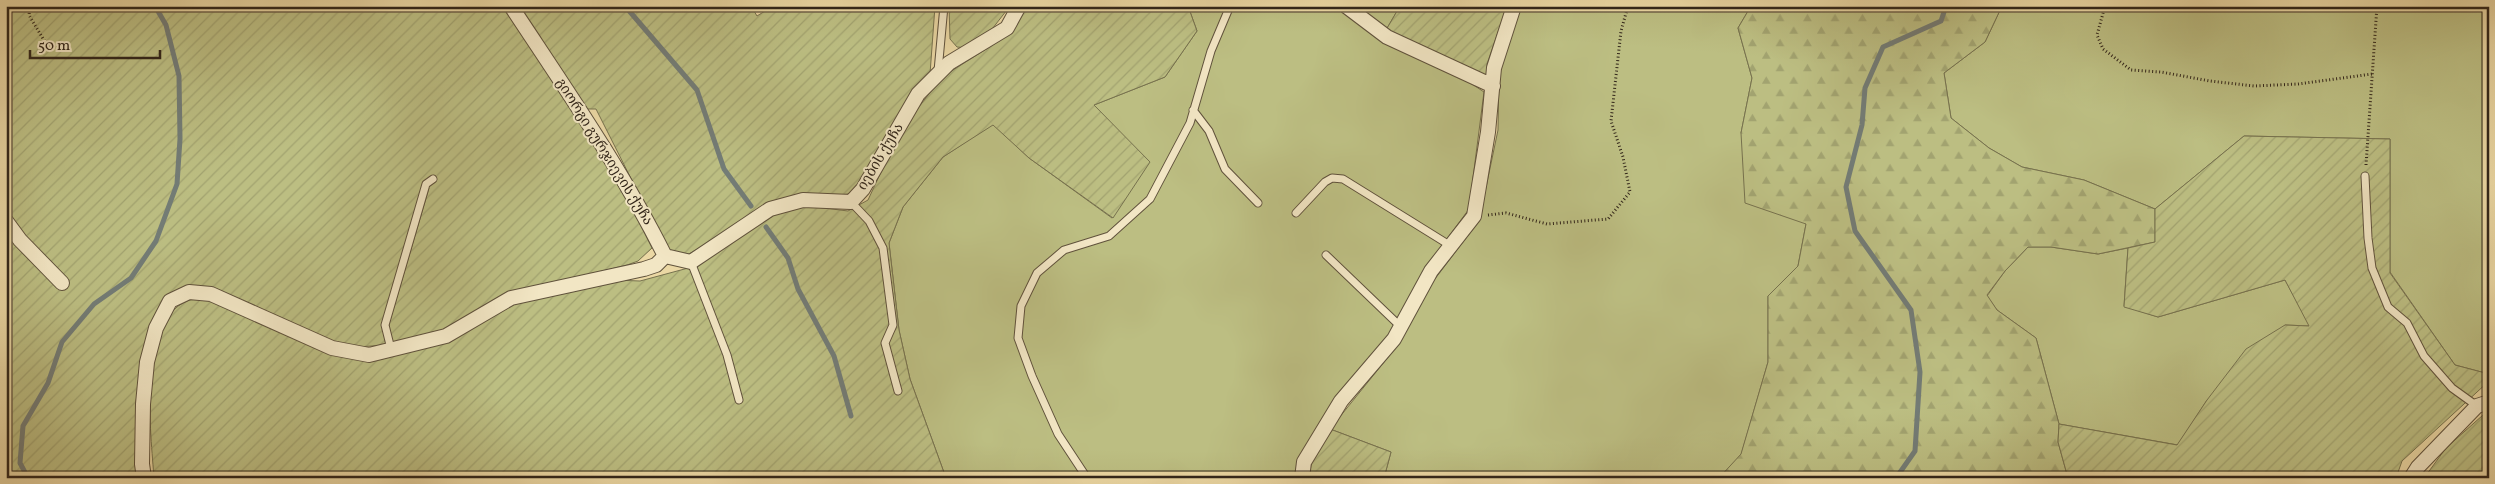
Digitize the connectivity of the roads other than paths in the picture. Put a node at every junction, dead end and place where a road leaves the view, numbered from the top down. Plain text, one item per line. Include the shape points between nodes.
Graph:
1 (511, 6) edge
2 (944, 6) edge
3 (1019, 6) edge
4 (1230, 6) edge
5 (1346, 6) edge
6 (1514, 6) edge
7 (938, 74) junction
8 (1493, 86) junction
9 (1193, 110) junction
10 (2365, 176) road end
11 (433, 179) dead end
12 (850, 202) junction
13 (1258, 203) dead end
14 (1296, 213) dead end
15 (6, 221) edge
16 (1451, 246) junction
17 (665, 256) junction
18 (1326, 256) dead end
19 (691, 262) junction
20 (62, 283) dead end
21 (1401, 327) junction
22 (391, 349) junction
23 (898, 391) dead end
24 (739, 400) dead end
25 (2483, 404) edge
26 (144, 478) edge
27 (1087, 478) edge
28 (1302, 478) edge
29 (2411, 478) edge

1 - 17 street, გიორგი გურჯიევის ქუჩა via 639,205
2 - 7 lane
3 - 7 street, იების ქუჩა via 1007,28 949,63
4 - 9 lane via 1211,51
5 - 8 street via 1387,37
6 - 8 street via 1494,68
7 - 12 street, იების ქუჩა via 918,94 863,189
8 - 16 street via 1474,216
9 - 13 lane via 1209,131 1225,169
9 - 27 lane via 1190,123 1150,199 1109,236 1064,250 1037,273 1021,306 1018,338 1032,376 1058,434
10 - 25 lane via 2372,268 2388,307 2407,324 2424,356 2452,388
11 - 22 lane via 426,184 385,325
12 - 19 street, იების ქუჩა via 804,200 770,209
12 - 23 lane via 869,221 883,248 893,326 885,343
14 - 16 lane via 1325,182 1332,178 1343,179
15 - 20 street
16 - 21 street via 1431,271
17 - 19 street
17 - 22 street via 656,265 644,269 512,298 446,336
18 - 21 lane
19 - 24 lane via 727,356
21 - 28 street via 1341,401 1304,462
22 - 26 street via 369,355 332,348 211,294 189,292 170,301 156,328 147,362 143,404
25 - 29 street via 2418,467

